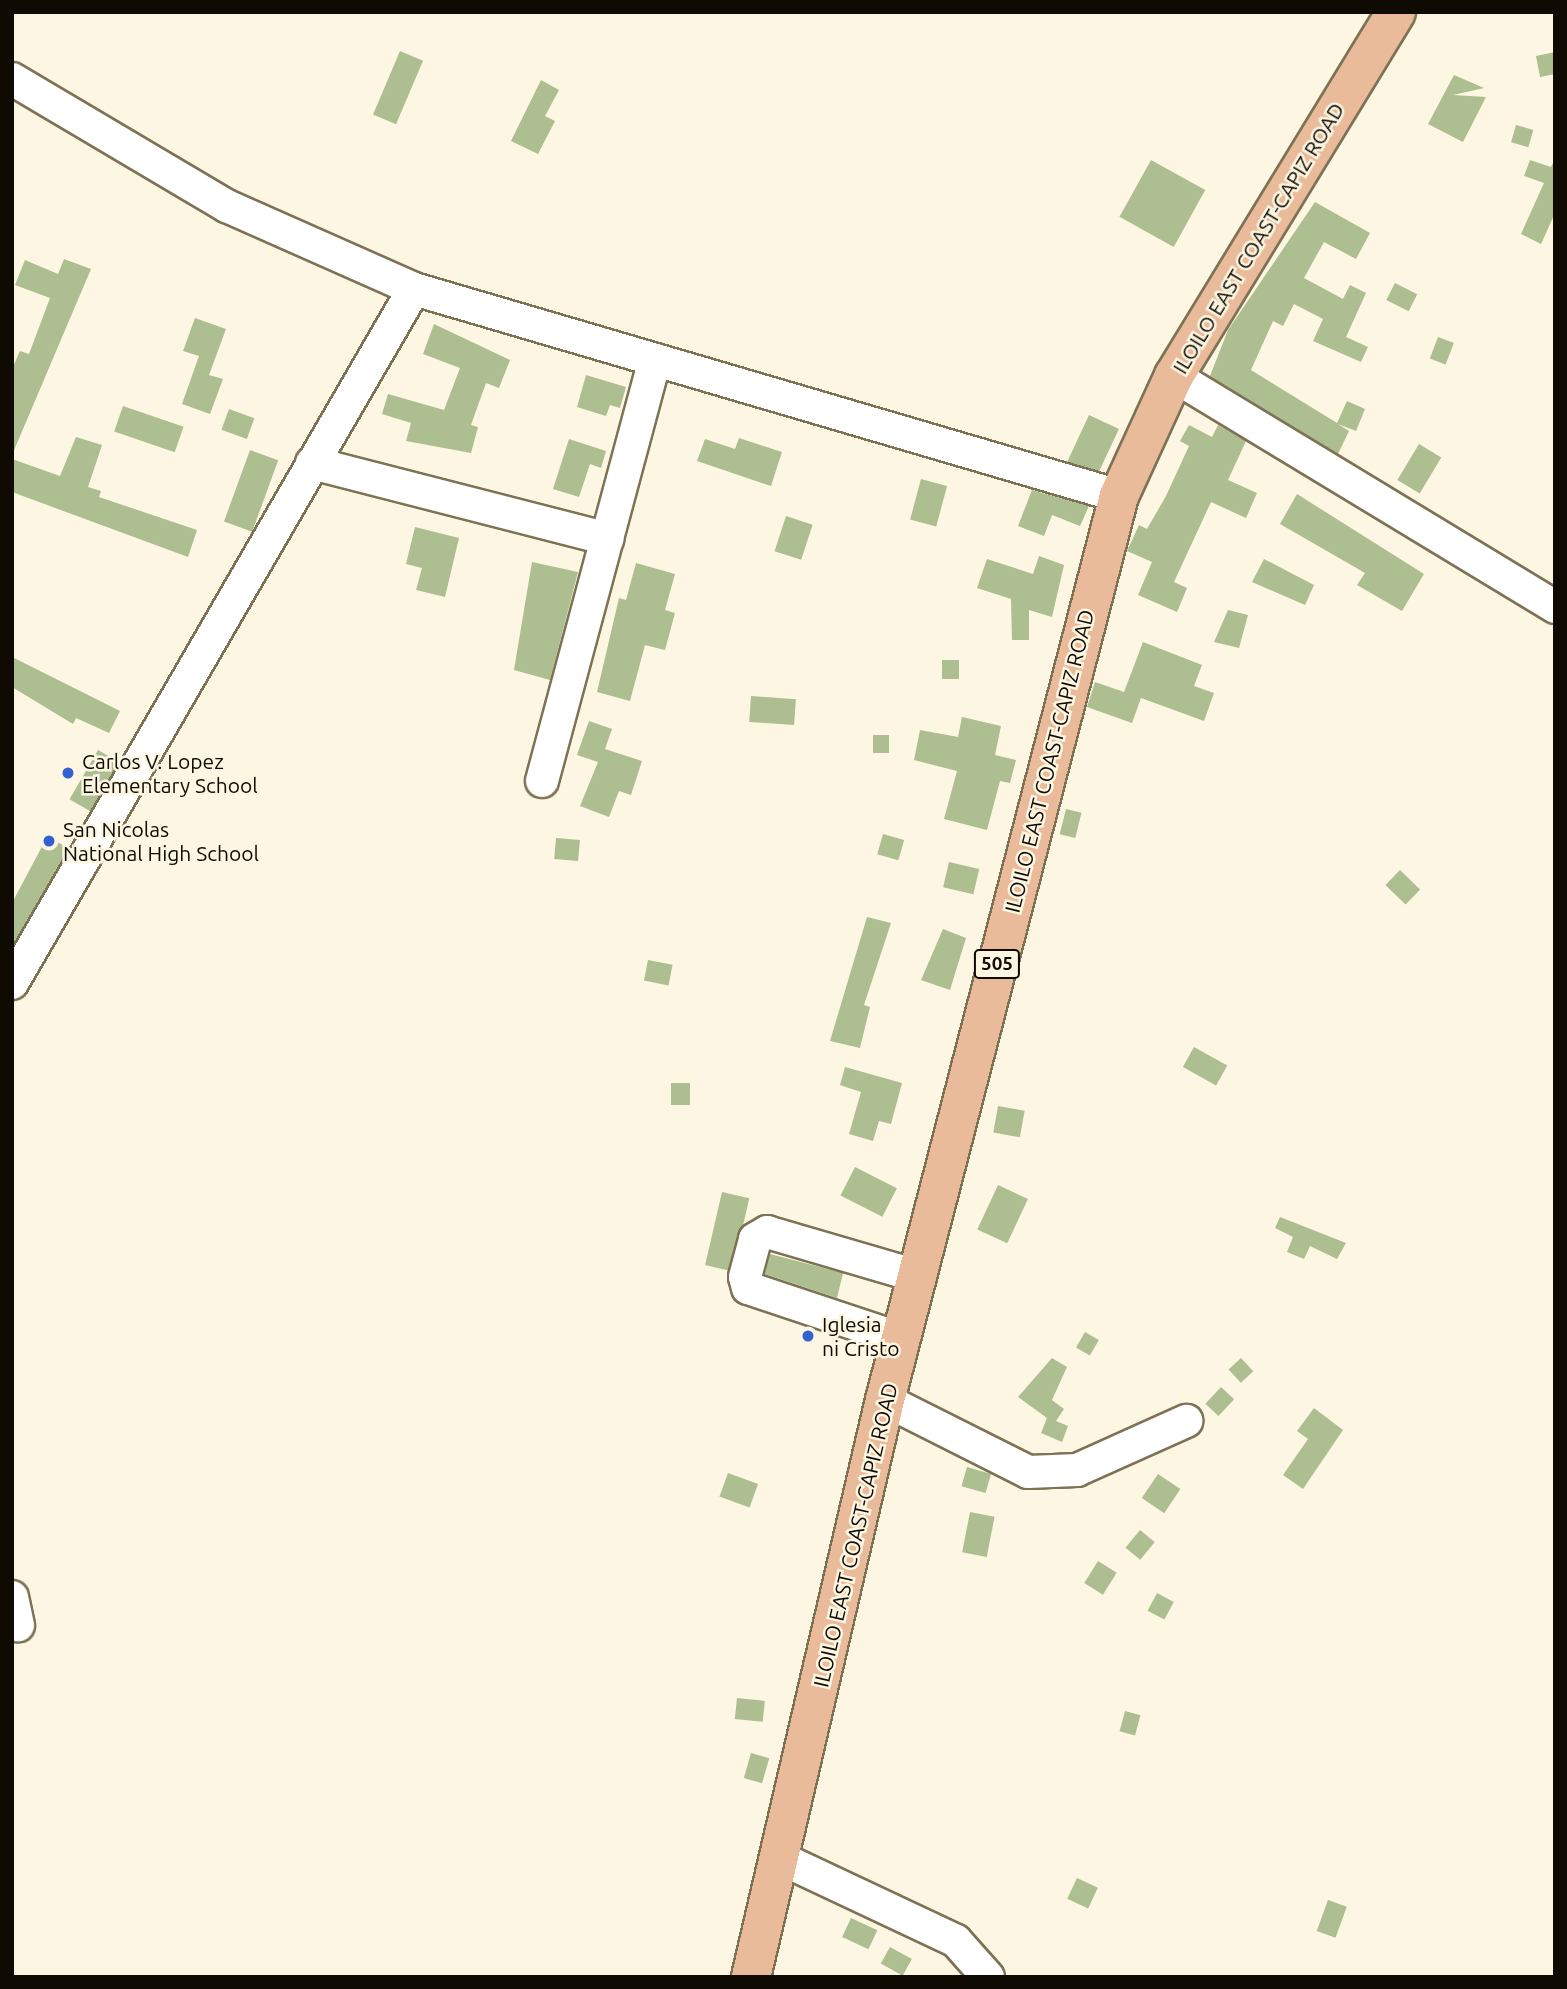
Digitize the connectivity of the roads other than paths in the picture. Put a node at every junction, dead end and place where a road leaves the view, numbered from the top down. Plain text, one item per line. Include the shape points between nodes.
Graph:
1 (1396, 12) edge
2 (12, 79) edge
3 (414, 289) junction
4 (655, 360) junction
5 (1174, 376) junction
6 (312, 463) junction
7 (1119, 496) junction
8 (607, 539) junction
9 (1555, 607) edge
10 (542, 781) dead end
11 (12, 983) edge
12 (917, 1276) junction
13 (901, 1339) junction
14 (885, 1400) junction
15 (1186, 1421) dead end
16 (782, 1859) junction
17 (751, 1977) edge
18 (988, 1977) edge

1 - 5 main road, ILOILO EAST COAST-CAPIZ ROAD / 505
2 - 3 street via 227,206
3 - 4 street
3 - 6 street
4 - 7 street
4 - 8 street
5 - 7 main road, ILOILO EAST COAST-CAPIZ ROAD / 505
5 - 9 street
6 - 8 street
6 - 11 street
7 - 12 main road, ILOILO EAST COAST-CAPIZ ROAD / 505
8 - 10 street
12 - 13 main road, ILOILO EAST COAST-CAPIZ ROAD / 505
12 - 13 street via 767,1233 755,1239 745,1277 748,1288
13 - 14 main road, ILOILO EAST COAST-CAPIZ ROAD / 505
14 - 15 street via 1028,1472 1077,1470
14 - 16 main road, ILOILO EAST COAST-CAPIZ ROAD / 505
16 - 17 main road, ILOILO EAST COAST-CAPIZ ROAD / 505
16 - 18 street via 956,1941

